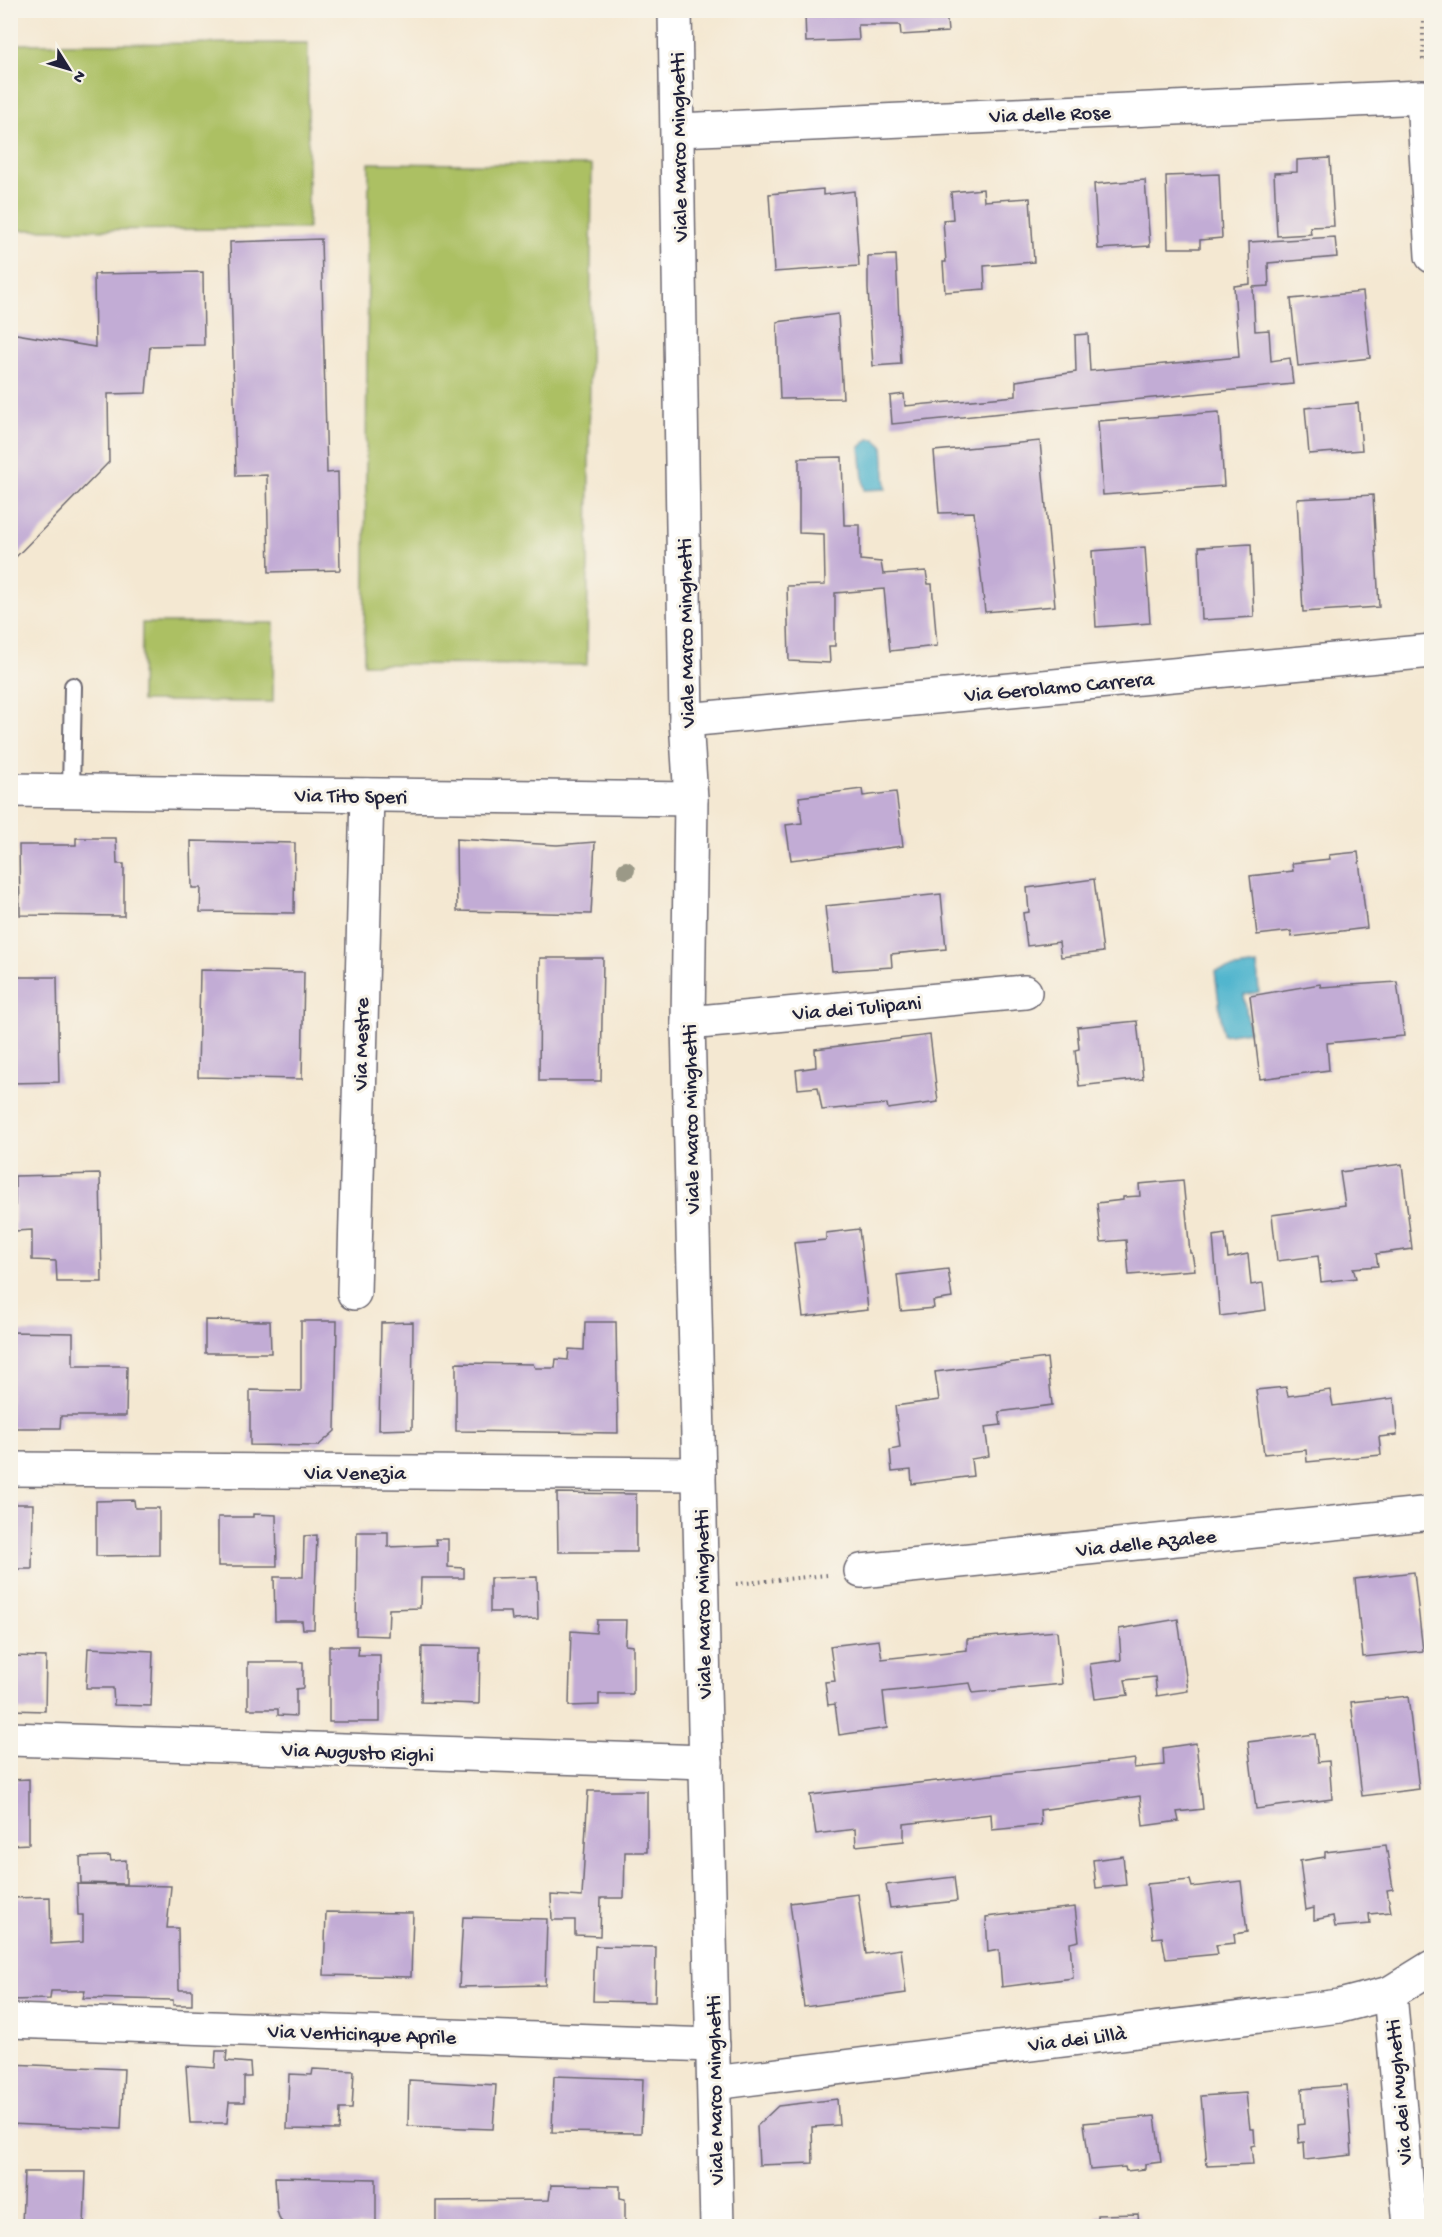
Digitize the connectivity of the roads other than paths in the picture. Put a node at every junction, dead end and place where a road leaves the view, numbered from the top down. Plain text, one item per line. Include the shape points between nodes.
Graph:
1 (675, 10) edge
2 (678, 129) junction
3 (1431, 256) edge
4 (1431, 651) edge
5 (73, 686) dead end
6 (686, 720) junction
7 (10, 790) edge
8 (71, 790) junction
9 (367, 795) junction
10 (691, 799) junction
11 (1026, 992) dead end
12 (688, 1023) junction
13 (354, 1293) dead end
14 (10, 1469) edge
15 (699, 1474) junction
16 (1431, 1513) edge
17 (861, 1571) road end
18 (10, 1739) edge
19 (706, 1762) junction
20 (1431, 1967) edge
21 (1390, 1993) junction
22 (10, 2022) edge
23 (713, 2045) junction
24 (714, 2083) junction
25 (717, 2226) edge
26 (1410, 2226) edge

1 - 2 street, Viale Marco Minghetti
2 - 3 street, Via delle Rose via 1423,97
2 - 6 street, Viale Marco Minghetti
4 - 6 street, Via Gerolamo Carrera
5 - 8 lane
6 - 10 street, Viale Marco Minghetti
7 - 8 street, Via Tito Speri
8 - 9 street, Via Tito Speri
9 - 10 street, Via Tito Speri
9 - 13 street, Via Mestre
10 - 12 street, Viale Marco Minghetti
11 - 12 street, Via dei Tulipani
12 - 15 street, Viale Marco Minghetti
14 - 15 street, Via Venezia
15 - 19 street, Viale Marco Minghetti
16 - 17 street, Via delle Azalee
18 - 19 street, Via Augusto Righi
19 - 23 street, Viale Marco Minghetti
20 - 21 street, Via dei Lillà
21 - 24 street, Via dei Lillà via 1340,2006
21 - 26 street, Via dei Mughetti
22 - 23 street, Via Venticinque Aprile
23 - 24 street, Viale Marco Minghetti
24 - 25 street, Viale Marco Minghetti

